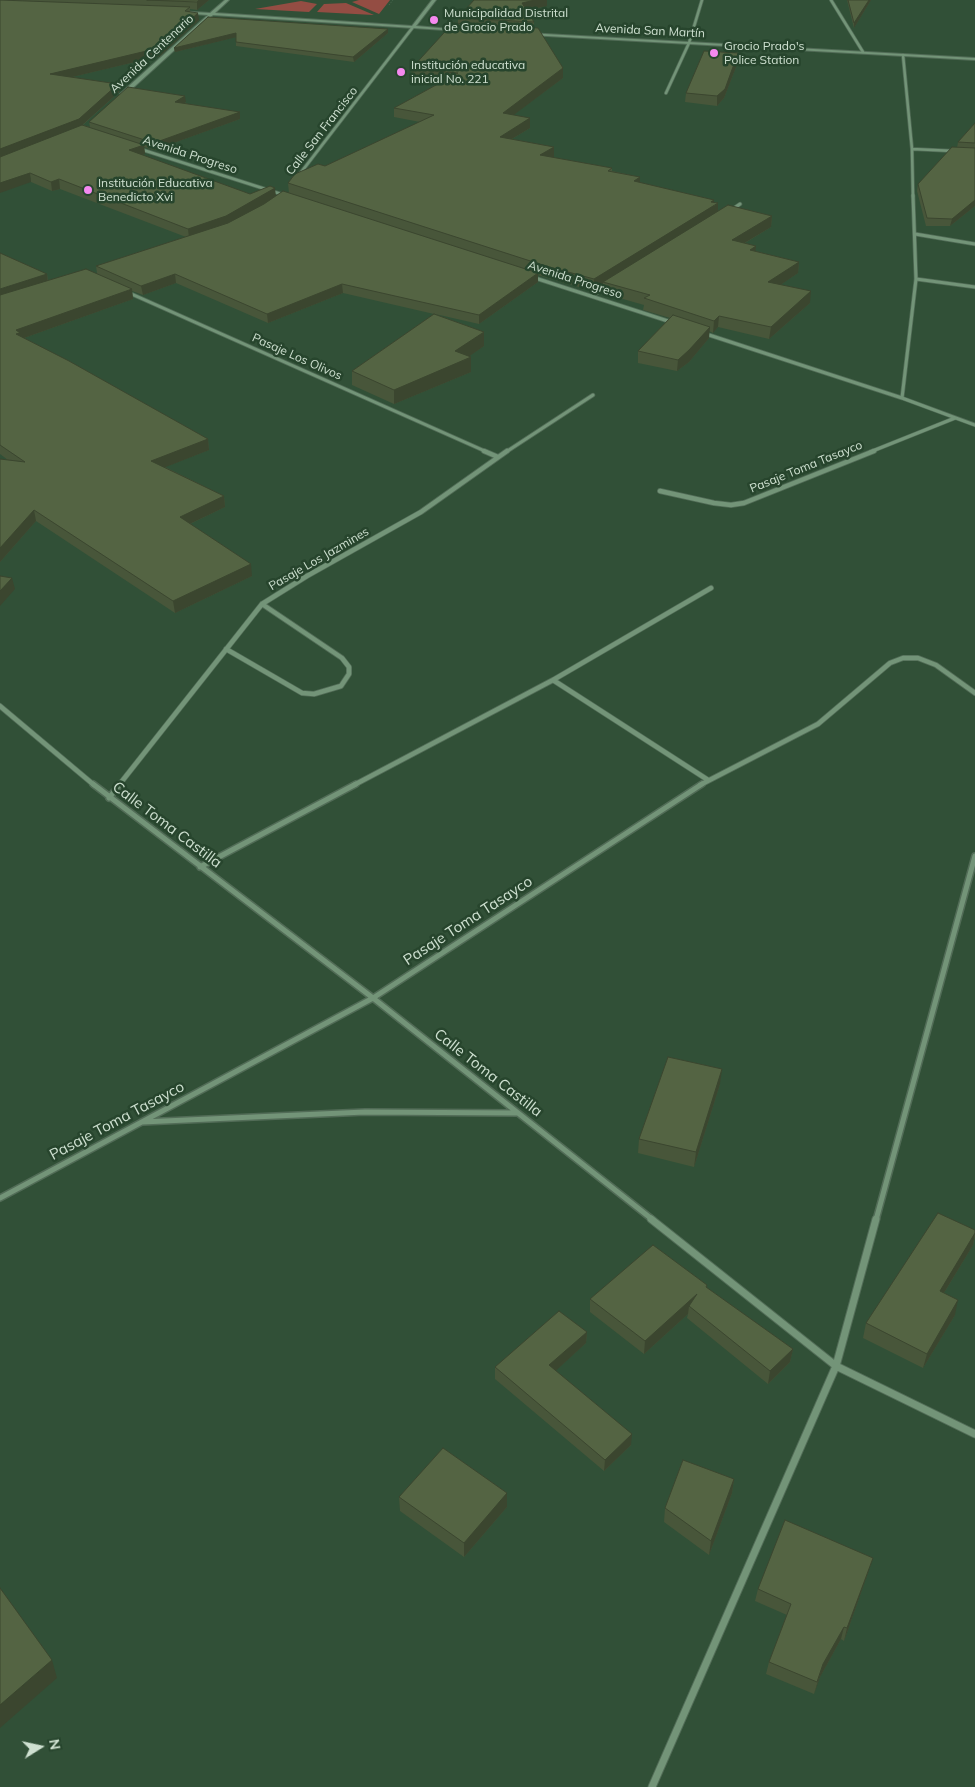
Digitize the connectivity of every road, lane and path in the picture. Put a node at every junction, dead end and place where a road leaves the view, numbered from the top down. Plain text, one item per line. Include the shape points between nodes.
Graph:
1 (227, 0) edge
2 (434, 0) edge
3 (702, 0) edge
4 (830, 0) edge
5 (173, 11) edge
6 (211, 13) junction
7 (413, 27) junction
8 (462, 30) edge
9 (522, 33) edge
10 (689, 43) junction
11 (864, 52) junction
12 (903, 55) junction
13 (975, 59) edge
14 (666, 93) dead end
15 (117, 99) edge
16 (138, 148) edge
17 (912, 149) junction
18 (957, 152) edge
19 (296, 180) edge
20 (290, 188) edge
21 (284, 195) junction
22 (293, 198) edge
23 (277, 200) edge
24 (740, 204) dead end
25 (724, 214) edge
26 (915, 234) junction
27 (975, 244) edge
28 (526, 275) edge
29 (916, 279) junction
30 (611, 285) edge
31 (975, 287) edge
32 (124, 291) edge
33 (591, 296) junction
34 (676, 324) edge
35 (695, 330) edge
36 (593, 395) dead end
37 (902, 398) junction
38 (955, 418) junction
39 (975, 425) edge
40 (498, 457) junction
41 (660, 491) dead end
42 (711, 588) dead end
43 (262, 604) junction
44 (226, 649) junction
45 (553, 680) junction
46 (975, 693) edge
47 (0, 706) edge
48 (708, 780) junction
49 (109, 798) junction
50 (975, 856) edge
51 (200, 867) junction
52 (373, 998) junction
53 (519, 1113) junction
54 (140, 1122) junction
55 (0, 1198) edge
56 (836, 1366) junction
57 (975, 1434) edge
58 (652, 1787) edge

1 - 6 main road, Avenida Centenario
2 - 7 main road
3 - 10 street
4 - 11 street
5 - 6 main road
6 - 7 main road
6 - 15 main road, Avenida Centenario
7 - 8 main road
7 - 19 street, Calle San Francisco
9 - 10 main road, Avenida San Martín
10 - 11 main road, Avenida San Martín
10 - 14 street
11 - 12 main road, Avenida San Martín
12 - 13 main road, Avenida San Martín
12 - 17 street
16 - 21 street, Avenida Progreso
17 - 18 street
17 - 26 street
20 - 21 street, Calle San Francisco
21 - 22 street, Avenida Progreso
21 - 23 street, Calle San Francisco
24 - 25 street
26 - 27 street
26 - 29 street
28 - 33 street, Avenida Progreso
29 - 31 street
29 - 37 street
30 - 33 street
32 - 40 street, Pasaje Los Olivos
33 - 34 street, Avenida Progreso
35 - 37 street
36 - 40 street, Pasaje Los Jazmines
37 - 38 street
38 - 39 street
38 - 41 street, Pasaje Toma Tasayco via 744,502 714,503
40 - 43 street, Pasaje Los Jazmines via 421,512
42 - 45 street
43 - 44 street, Pasaje Los Jazmines
43 - 44 street via 342,658 349,667 349,674 341,686 314,694 302,693
44 - 49 street, Pasaje Los Jazmines
45 - 48 street
45 - 51 street
46 - 48 street, Pasaje Toma Tasayco via 936,665 918,658 903,658 890,663 818,724
47 - 49 street, Calle Toma Castilla
48 - 52 street, Pasaje Toma Tasayco
49 - 51 street, Calle Toma Castilla
50 - 56 street
51 - 52 street, Calle Toma Castilla
52 - 53 street, Calle Toma Castilla
52 - 54 street, Pasaje Toma Tasayco
53 - 54 street via 365,1112
53 - 56 street, Calle Toma Castilla
54 - 55 street, Pasaje Toma Tasayco
56 - 57 street, Calle Toma Castilla
56 - 58 street

